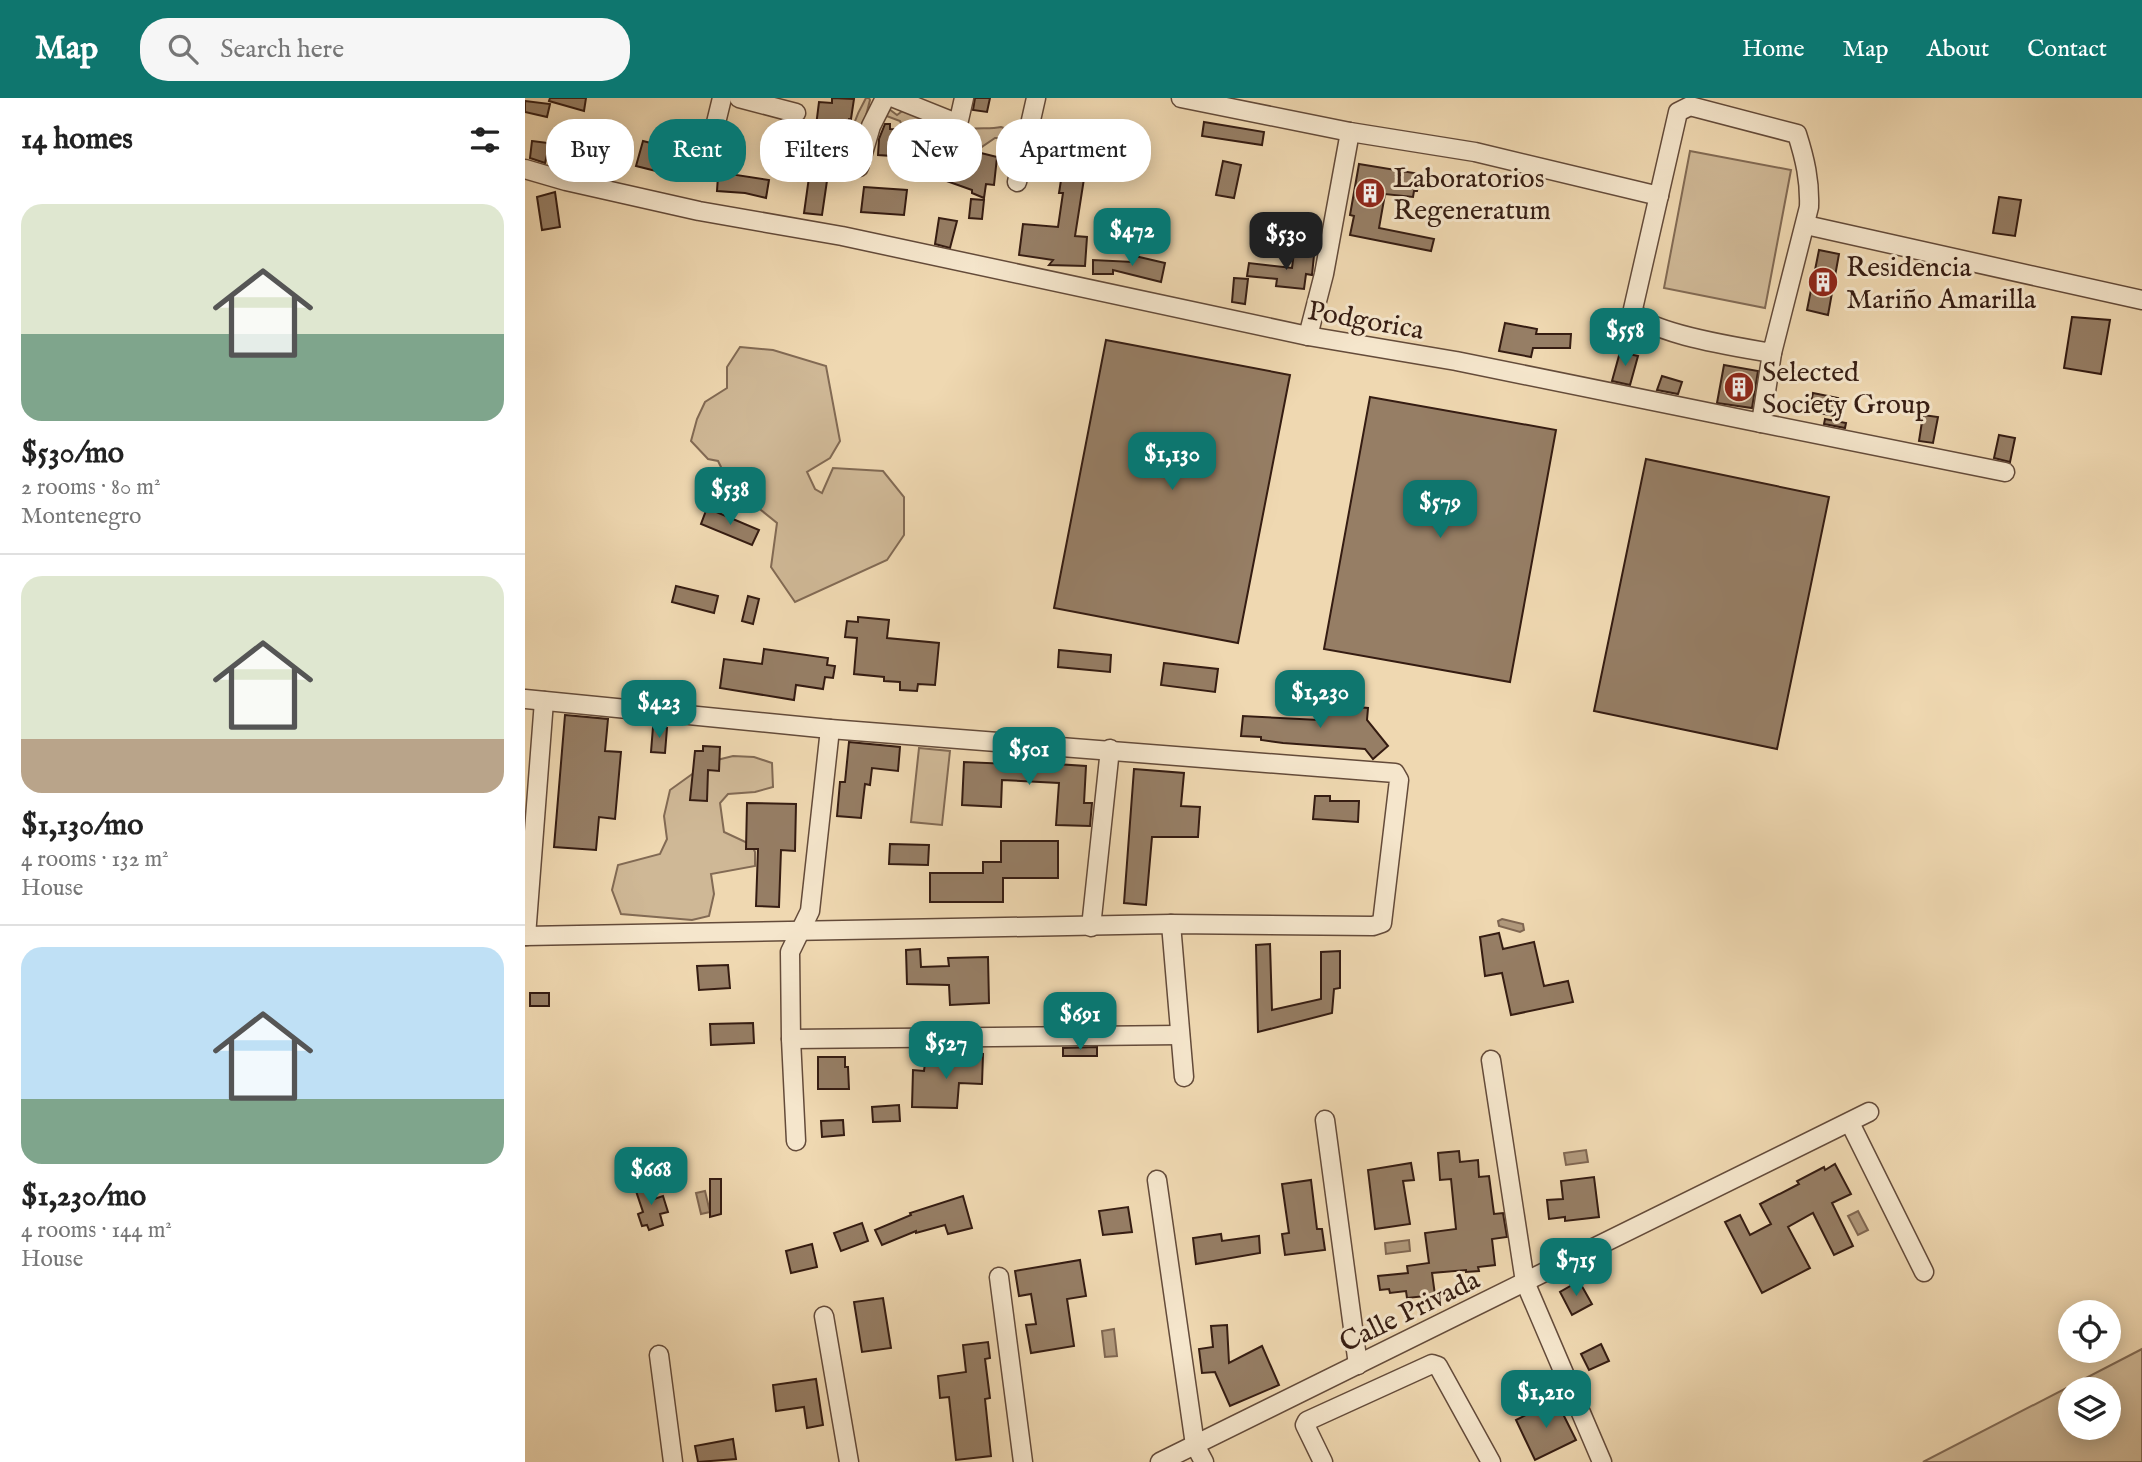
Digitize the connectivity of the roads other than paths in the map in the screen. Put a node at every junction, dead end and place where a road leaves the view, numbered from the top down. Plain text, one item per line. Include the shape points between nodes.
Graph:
1 (722, 98) edge
2 (739, 98) edge
3 (885, 98) edge
4 (894, 98) edge
5 (964, 98) edge
6 (1036, 98) edge
7 (1181, 98) edge
8 (796, 113) dead end
9 (717, 119) edge
10 (1031, 119) edge
11 (873, 122) edge
12 (1350, 132) junction
13 (525, 169) edge
14 (1659, 196) junction
15 (1806, 225) junction
16 (2142, 300) edge
17 (1308, 336) junction
18 (1772, 353) junction
19 (1761, 423) junction
20 (2005, 472) dead end
21 (525, 699) edge
22 (544, 701) junction
23 (830, 729) junction
24 (1110, 749) junction
25 (1171, 924) junction
26 (1091, 927) junction
27 (801, 930) junction
28 (526, 936) edge
29 (1180, 1035) junction
30 (791, 1039) junction
31 (1491, 1060) dead end
32 (1184, 1077) dead end
33 (1870, 1112) dead end
34 (1325, 1120) dead end
35 (1850, 1123) junction
36 (796, 1141) dead end
37 (1157, 1180) dead end
38 (1924, 1272) dead end
39 (999, 1277) dead end
40 (1525, 1282) junction
41 (824, 1316) dead end
42 (659, 1355) dead end
43 (1358, 1365) junction
44 (1195, 1445) junction
45 (673, 1462) edge
46 (849, 1462) edge
47 (1023, 1462) edge
48 (1160, 1462) edge
49 (1204, 1462) edge
50 (1323, 1462) edge
51 (1491, 1462) edge
52 (1602, 1462) edge

1 - 9 street
2 - 8 street
3 - 11 street
4 - 5 street via 954,122 959,120
6 - 10 street
7 - 12 street
12 - 14 street via 1475,152
12 - 17 street
13 - 17 street, Podgorica via 699,211 842,236
14 - 15 street via 1678,112 1690,106 1797,134 1810,186
14 - 18 street via 1635,314 1682,336
15 - 16 street
15 - 18 street
17 - 19 street, Podgorica
18 - 19 street
19 - 20 street, Podgorica
21 - 22 street
22 - 23 street
22 - 28 street
23 - 24 street
23 - 27 street via 810,911
24 - 25 street via 1399,776 1382,923
24 - 26 street
25 - 26 street
25 - 29 street
26 - 27 street
27 - 28 street
27 - 30 street via 790,952
29 - 30 street
29 - 32 street
30 - 36 street
31 - 40 street
33 - 35 street, Calle Privada
34 - 43 street
35 - 38 street
35 - 40 street, Calle Privada
37 - 44 street
39 - 47 street
40 - 43 street, Calle Privada
40 - 52 street
41 - 46 street
42 - 45 street
43 - 44 street, Calle Privada
44 - 48 street, Calle Privada
44 - 49 street
50 - 51 street via 1305,1427 1307,1421 1431,1364 1438,1366

